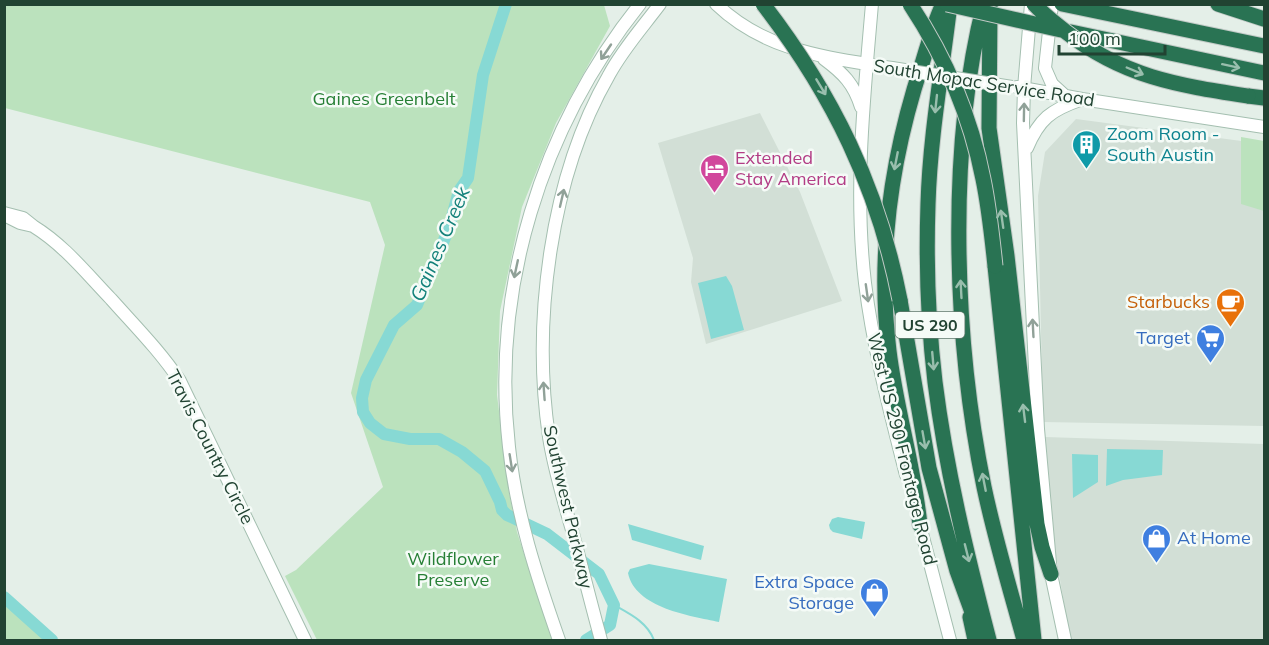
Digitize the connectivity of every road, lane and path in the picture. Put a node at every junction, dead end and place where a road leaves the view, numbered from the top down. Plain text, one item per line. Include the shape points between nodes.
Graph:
1 (640, 4) edge
2 (707, 4) edge
3 (716, 4) edge
4 (763, 4) edge
5 (872, 4) edge
6 (910, 4) edge
7 (947, 4) edge
8 (984, 4) edge
9 (990, 4) edge
10 (1033, 4) edge
11 (1052, 4) edge
12 (1065, 5) edge
13 (1220, 5) edge
14 (660, 6) edge
15 (725, 14) junction
16 (1264, 19) edge
17 (1264, 46) edge
18 (820, 56) junction
19 (867, 64) junction
20 (1264, 73) edge
21 (1018, 87) junction
22 (1065, 96) junction
23 (1264, 98) edge
24 (1082, 99) junction
25 (863, 112) junction
26 (1264, 127) edge
27 (1026, 152) junction
28 (4, 214) edge
29 (920, 525) junction
30 (1051, 574) junction
31 (968, 602) junction
32 (305, 640) edge
33 (559, 640) edge
34 (601, 640) edge
35 (950, 640) edge
36 (975, 640) edge
37 (981, 640) edge
38 (989, 640) edge
39 (1024, 640) edge
40 (1034, 640) edge
41 (1065, 640) edge

1 -> 33 main road via 599,62 546,167 515,273 509,319 509,447 516,495 538,582
2 - 15 main road
3 - 15 main road, South Mopac Service Road
4 -> 31 highway, bridge via 820,86 853,148 876,205 900,300 929,468
5 - 19 main road, West US 290 Frontage Road
6 - 40 highway, bridge via 952,82 983,177
7 -> 20 highway, bridge
7 -> 29 highway via 938,14 903,128 885,244 889,351
7 -> 38 highway, US 290 via 931,147 930,323 953,491
39 -> 8 highway, US 290 via 984,485 968,386 963,323 963,148 976,35
30 -> 9 highway via 1037,524 989,128
10 - 21 main road
10 -> 23 highway, bridge via 1086,47 1115,63 1180,85
11 - 22 main road via 1045,68 1052,84
12 - 17 highway
13 - 16 highway
34 -> 14 main road, Southwest Parkway via 557,478 544,399 543,312 548,266 570,168 595,100 625,48
15 - 18 main road, South Mopac Service Road via 779,45
18 - 19 main road, South Mopac Service Road
18 - 25 main road via 848,78
19 - 21 main road, South Mopac Service Road, bridge
19 - 25 main road, West US 290 Frontage Road
21 - 22 main road, South Mopac Service Road
27 -> 21 main road
22 - 24 main road, South Mopac Service Road
24 - 26 main road, South Mopac Service Road
24 - 27 main road via 1047,116
25 -> 29 main road, West US 290 Frontage Road via 860,184 865,283 884,392
30 -> 27 main road via 1038,429
28 - 32 main road, Travis Country Circle via 33,226 72,256 152,344 180,381
29 - 35 main road, West US 290 Frontage Road
30 - 41 main road
31 - 36 highway
31 - 37 highway

